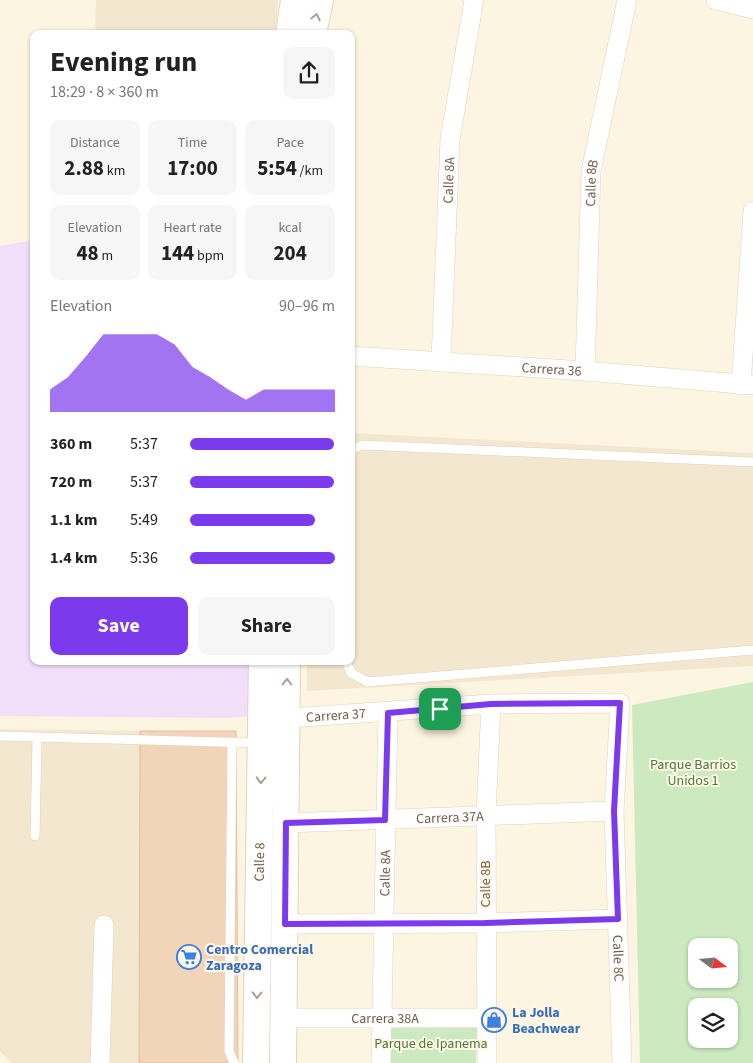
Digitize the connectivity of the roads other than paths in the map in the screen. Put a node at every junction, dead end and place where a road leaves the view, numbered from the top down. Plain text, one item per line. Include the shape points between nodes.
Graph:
1 (294, 0) edge
2 (320, 0) edge
3 (474, 0) edge
4 (627, 0) edge
5 (716, 0) edge
6 (753, 9) edge
7 (290, 30) edge
8 (314, 30) edge
9 (753, 210) edge
10 (355, 356) edge
11 (441, 362) junction
12 (585, 371) junction
13 (747, 385) edge
14 (355, 448) edge
15 (753, 462) edge
16 (753, 650) edge
17 (262, 665) edge
18 (286, 665) edge
19 (348, 665) edge
20 (620, 703) joint
21 (491, 704) junction
22 (388, 713) junction
23 (270, 727) junction
24 (0, 736) edge
25 (37, 738) junction
26 (232, 742) junction
27 (614, 811) junction
28 (486, 815) junction
29 (385, 820) junction
30 (286, 823) junction
31 (35, 836) dead end
32 (618, 919) junction
33 (383, 923) junction
34 (485, 923) junction
35 (285, 924) junction
36 (104, 925) dead end
37 (284, 1018) junction
38 (382, 1018) junction
39 (487, 1018) junction
40 (100, 1063) edge
41 (234, 1063) edge
42 (256, 1063) edge
43 (283, 1063) edge
44 (381, 1063) edge
45 (487, 1063) edge
46 (622, 1063) edge

1 - 7 main road
8 -> 2 main road
3 - 11 street, Calle 8A via 450,139
4 - 12 street, Calle 8B via 591,171
5 - 6 street
9 - 13 street
10 - 11 street, Carrera 36
11 - 12 street, Carrera 36
12 - 13 street, Carrera 36
14 - 15 lane via 362,445
16 - 19 lane via 368,682 351,673
17 - 23 main road, Calle 8
23 -> 18 main road, Calle 8
20 - 21 street, Carrera 37
20 - 27 street, Calle 8C
21 - 22 street, Carrera 37
21 - 28 street, Calle 8B
22 - 23 street, Carrera 37
22 - 29 street, Calle 8A
23 - 26 lane
23 - 30 main road, Calle 8
23 -> 42 main road, Calle 8
24 - 25 lane
25 - 26 lane
25 - 31 lane
26 - 41 lane via 229,1051
27 - 28 street, Carrera 37A
27 - 32 street, Calle 8C
28 - 29 street, Carrera 37A
28 - 34 street, Calle 8B
29 - 30 street, Carrera 37A
29 - 33 street, Calle 8A
30 - 35 main road, Calle 8
32 - 34 street
32 - 46 street, Calle 8C
33 - 34 street
33 - 35 street
33 - 38 street, Calle 8A
34 - 39 street, Calle 8B
35 - 37 main road, Calle 8
36 - 40 street
37 - 38 street, Carrera 38A
37 - 43 main road, Calle 8
38 - 39 street, Carrera 38A
38 - 44 street, Calle 8A
39 - 45 street, Calle 8B

